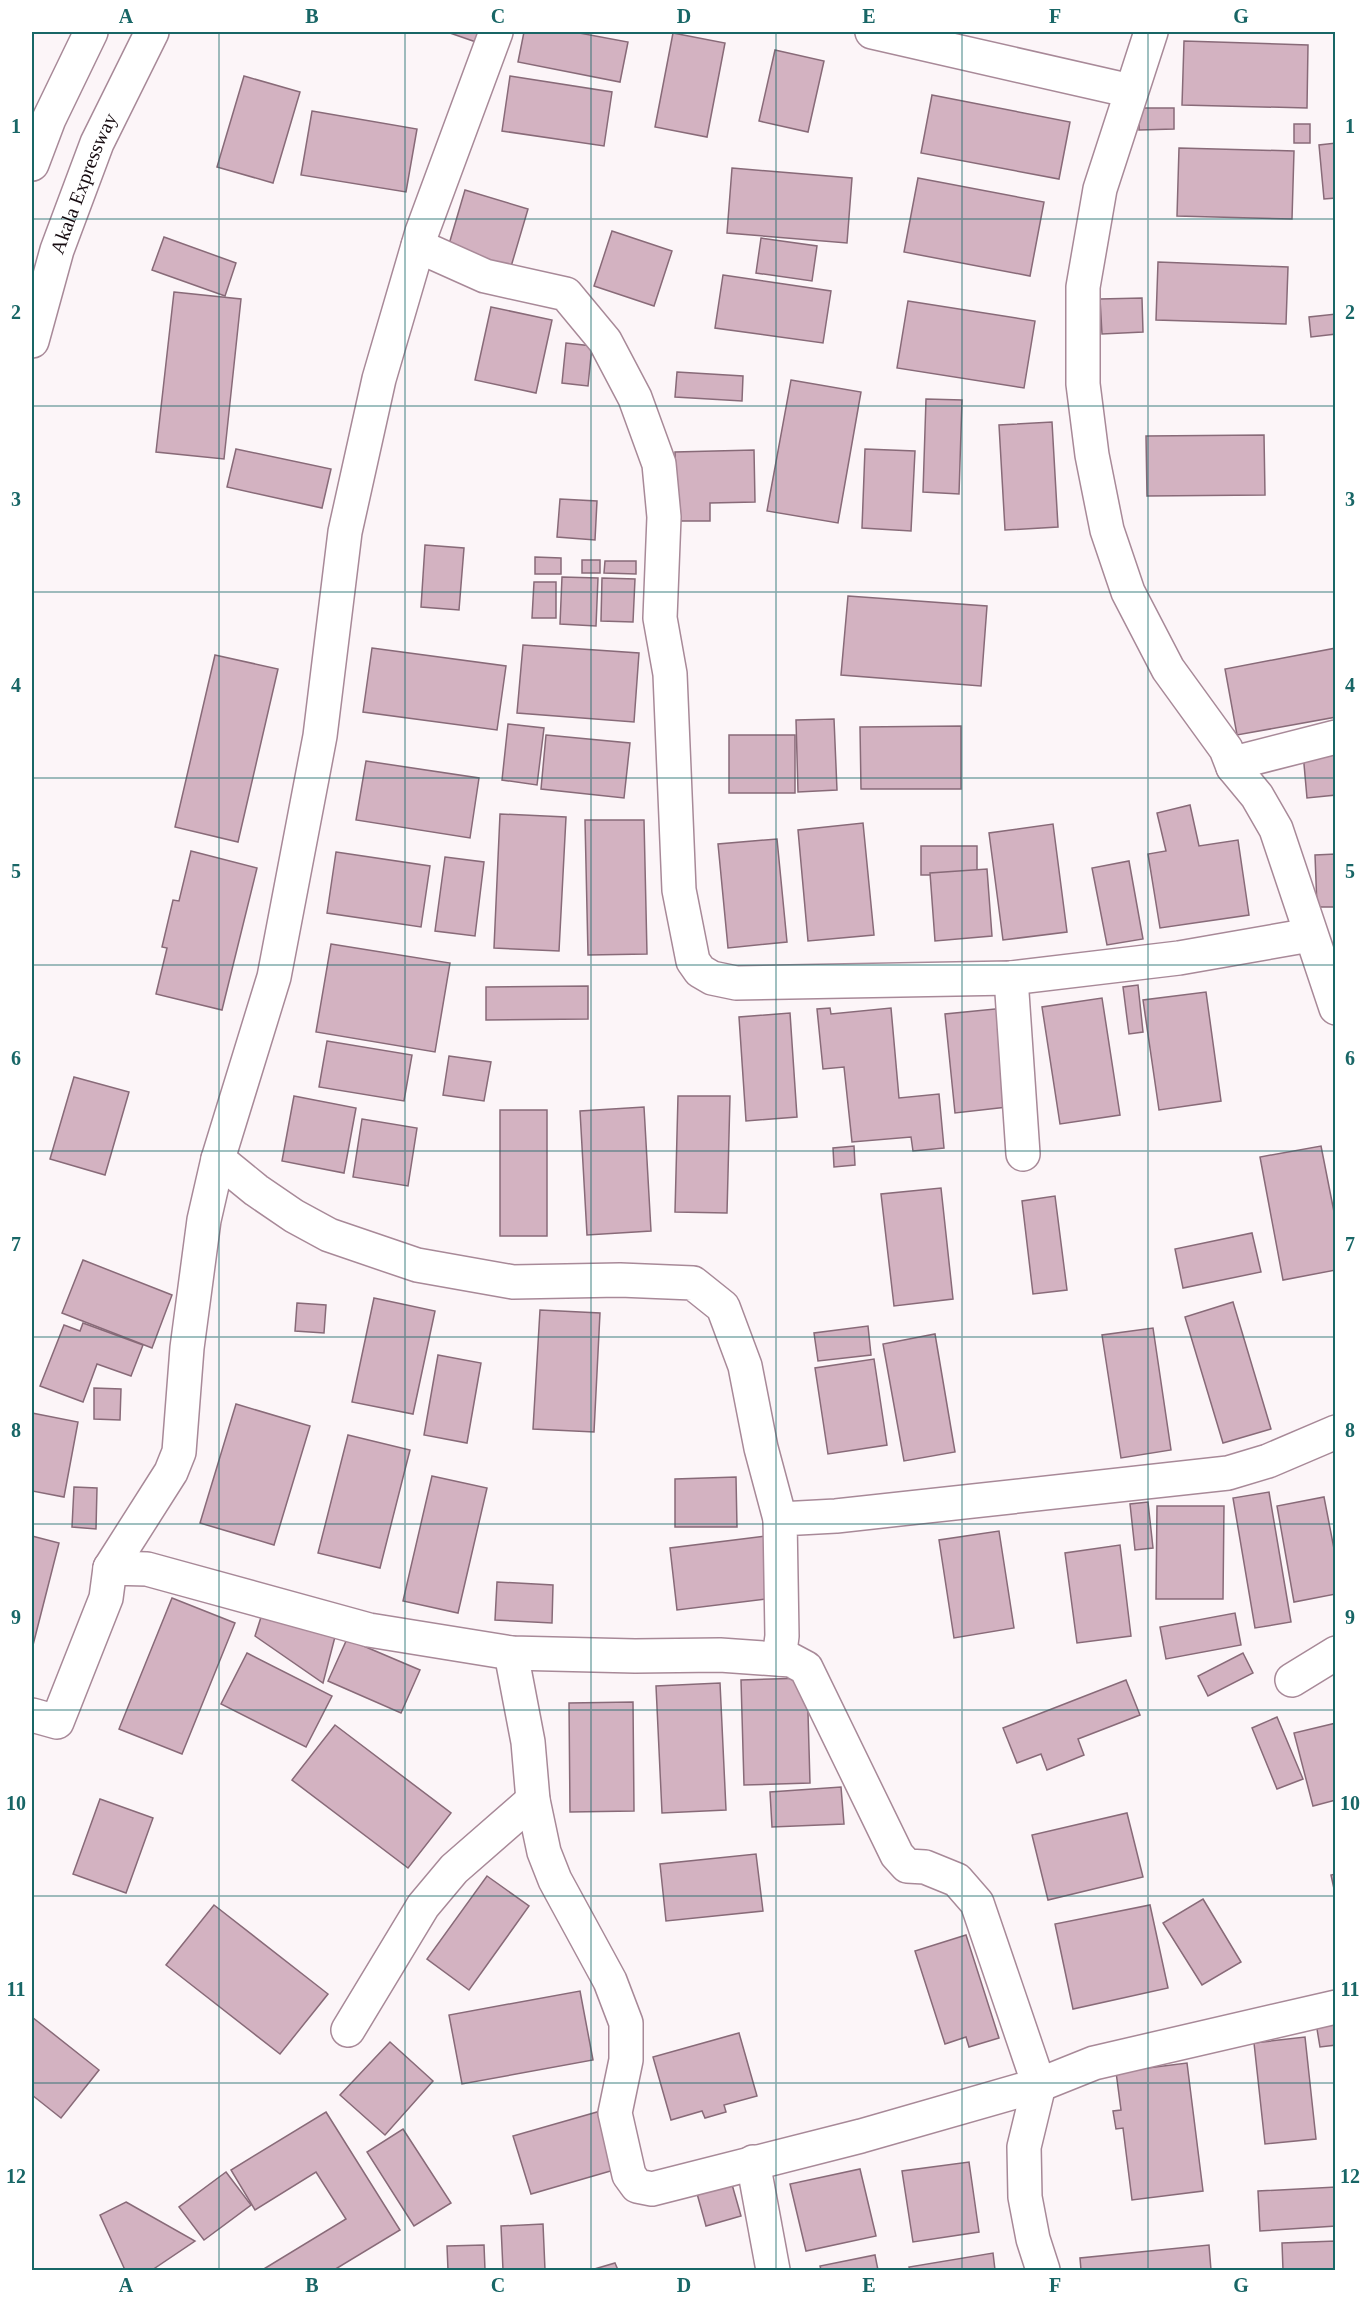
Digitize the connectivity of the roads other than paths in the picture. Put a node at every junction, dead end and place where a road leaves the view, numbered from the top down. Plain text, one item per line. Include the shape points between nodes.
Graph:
1 (92, 32) edge
2 (152, 32) edge
3 (496, 32) edge
4 (872, 32) edge
5 (1151, 32) edge
6 (1131, 90) junction
7 (32, 164) edge
8 (418, 246) junction
9 (32, 341) edge
10 (1335, 737) edge
11 (1233, 767) junction
12 (1310, 935) junction
13 (1011, 978) junction
14 (1335, 1008) edge
15 (1023, 1154) dead end
16 (218, 1159) junction
17 (1335, 1432) edge
18 (780, 1519) junction
19 (110, 1568) junction
20 (511, 1653) junction
21 (1335, 1653) edge
22 (779, 1659) junction
23 (1292, 1680) dead end
24 (32, 1715) edge
25 (533, 1800) junction
26 (1335, 2007) edge
27 (348, 2030) dead end
28 (1039, 2085) junction
29 (753, 2162) junction
30 (773, 2271) edge
31 (1043, 2271) edge

1 - 7 street via 49,119
2 - 9 street, Akala Expressway via 97,143 57,250
3 - 8 street
4 - 6 street
5 - 6 street
6 - 11 street via 1100,189 1083,287 1083,384 1092,455 1107,530 1128,592 1168,669 1226,749
8 - 13 street via 485,276 566,294 605,341 634,398 659,464 664,517 660,618 670,674 679,890 693,961 700,971 736,983
8 - 16 street via 379,379 345,532 320,736 274,977
10 - 11 street via 1238,762
11 - 12 street via 1257,796 1276,829
12 - 13 street via 1179,958
12 - 14 street
13 - 15 street
16 - 18 street via 294,1216 329,1234 417,1265 513,1282 693,1283 723,1307 745,1366
16 - 19 street via 196,1265 179,1452 171,1472
17 - 18 street via 1268,1461 1228,1473
18 - 22 street
19 - 20 street via 147,1569 369,1630
19 - 24 street via 106,1598 57,1722
20 - 22 street
20 - 25 street via 528,1742
21 - 23 street
22 - 28 street via 792,1660 806,1668 897,1855 907,1866 925,1867 957,1881 977,1903
25 - 27 street via 454,1869 423,1906
25 - 29 street via 543,1852 555,1881 610,1981 626,2024 626,2060 615,2114 629,2175 637,2186 652,2189
26 - 28 street via 1094,2063
28 - 29 street
28 - 31 street via 1024,2147 1025,2197
29 - 30 street

